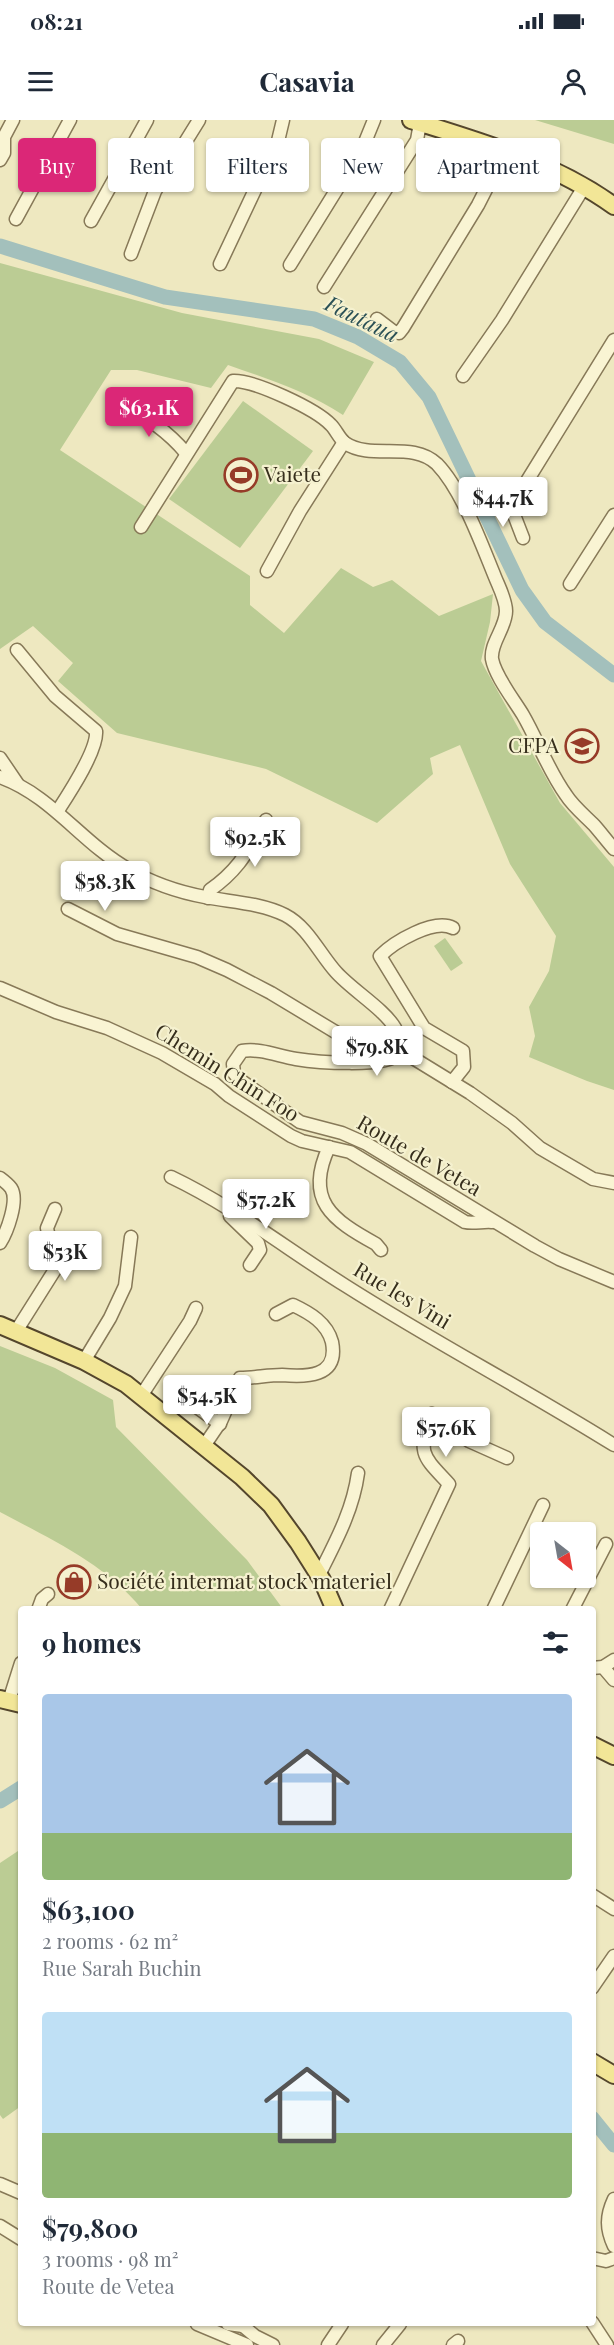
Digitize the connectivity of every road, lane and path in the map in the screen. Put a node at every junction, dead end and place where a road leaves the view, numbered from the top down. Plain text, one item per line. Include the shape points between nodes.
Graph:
1 (13, 120) edge
2 (70, 120) edge
3 (147, 120) edge
4 (199, 120) edge
5 (283, 120) edge
6 (374, 120) edge
7 (415, 122) edge
8 (467, 138) edge
9 (0, 160) edge
10 (560, 176) edge
11 (584, 187) junction
12 (485, 192) edge
13 (614, 206) edge
14 (16, 219) dead end
15 (91, 221) dead end
16 (131, 254) dead end
17 (220, 264) dead end
18 (290, 265) dead end
19 (324, 287) dead end
20 (377, 319) dead end
21 (614, 340) edge
22 (463, 376) dead end
23 (123, 407) dead end
24 (344, 442) junction
25 (184, 455) junction
26 (614, 515) edge
27 (141, 527) dead end
28 (523, 538) dead end
29 (267, 572) dead end
30 (570, 584) dead end
31 (17, 650) dead end
32 (0, 758) edge
33 (0, 777) edge
34 (17, 783) junction
35 (57, 812) junction
36 (266, 820) dead end
37 (614, 849) edge
38 (208, 898) junction
39 (68, 909) dead end
40 (453, 928) dead end
41 (0, 987) edge
42 (400, 1050) junction
43 (354, 1061) junction
44 (453, 1082) junction
45 (329, 1147) junction
46 (171, 1177) dead end
47 (0, 1179) edge
48 (614, 1183) edge
49 (219, 1204) junction
50 (55, 1209) dead end
51 (494, 1222) junction
52 (131, 1237) dead end
53 (0, 1243) edge
54 (381, 1250) dead end
55 (249, 1265) dead end
56 (614, 1282) edge
57 (196, 1308) dead end
58 (276, 1314) dead end
59 (7, 1329) edge
60 (84, 1361) junction
61 (141, 1396) junction
62 (187, 1400) dead end
63 (220, 1424) junction
64 (614, 1445) edge
65 (204, 1446) junction
66 (507, 1458) dead end
67 (358, 1473) dead end
68 (543, 1505) dead end
69 (606, 1544) dead end
70 (319, 1575) junction
71 (48, 1593) dead end
72 (39, 1606) edge
73 (333, 1606) edge
74 (392, 1606) edge
75 (495, 1606) edge
76 (574, 1606) edge
77 (614, 1660) edge
78 (598, 1668) edge
79 (18, 1674) edge
80 (614, 1680) edge
81 (10, 1701) edge
82 (596, 1747) edge
83 (614, 1756) edge
84 (596, 1898) edge
85 (614, 1909) edge
86 (614, 1956) edge
87 (596, 1982) edge
88 (596, 2064) edge
89 (614, 2075) edge
90 (0, 2184) edge
91 (18, 2192) edge
92 (614, 2199) edge
93 (0, 2226) edge
94 (18, 2237) edge
95 (614, 2246) edge
96 (614, 2258) edge
97 (596, 2259) edge
98 (202, 2326) edge
99 (245, 2326) edge
100 (341, 2326) edge
101 (398, 2326) edge
102 (595, 2326) edge
103 (247, 2345) edge
104 (273, 2345) edge
105 (328, 2345) edge
106 (383, 2345) edge
107 (607, 2345) edge

1 - 9 street via 4,137
2 - 14 street
3 - 15 street
4 - 16 street via 152,198
5 - 17 street via 278,141
6 - 18 street via 363,147
7 - 8 main road
7 - 19 street via 417,140
10 - 11 main road
11 - 13 main road
11 - 22 street
12 - 20 street via 399,333
21 - 28 street via 511,507
23 - 25 street via 176,440
24 - 25 street via 331,424 297,404 261,387 233,381
24 - 29 street
24 - 37 street via 365,450 425,456 436,463 457,494 506,609 492,657 496,669 567,797
25 - 27 street
26 - 30 street
31 - 35 street via 56,696 96,730 89,757
32 - 34 street
33 - 34 street
34 - 35 street
35 - 38 street via 126,868 162,886
36 - 38 street via 241,863 210,890
38 - 42 street via 273,910 299,924 336,972 395,1028
39 - 43 street via 117,934 197,957 271,993 352,1042 356,1047
40 - 44 street via 432,926 389,947 380,956 424,1028 463,1051 464,1067
41 - 45 street, Chemin Chin Foo via 151,1047 215,1084 291,1136
42 - 43 street, Route de Vetea via 387,1061
42 - 44 street
43 - 51 street, Route de Vetea via 314,1061 248,1050 238,1055 233,1069 240,1080 300,1122 367,1144
44 - 48 street via 540,1148 593,1179
45 - 51 street, Chemin Chin Foo via 364,1159 465,1222
45 - 54 street via 318,1187 321,1197 338,1220
46 - 49 street, Rue les Vini
47 - 53 street via 11,1188 14,1201
49 - 55 street via 258,1243 260,1250
49 - 64 street, Rue les Vini via 345,1286
50 - 59 street via 47,1228 58,1260 56,1268
51 - 56 street, Route de Vetea via 559,1259
52 - 60 street via 125,1286
57 - 61 street
58 - 63 street via 293,1305 320,1321 328,1332 332,1356 321,1373 301,1378 285,1370 240,1378
59 - 60 main road
60 - 61 main road
61 - 65 main road
62 - 63 street
63 - 65 street
65 - 70 main road via 271,1505
66 - 74 street via 469,1441 432,1414 429,1416 423,1453 449,1484
67 - 70 street via 350,1510
68 - 75 street
69 - 76 street
70 - 73 main road
71 - 72 street
77 - 78 street
78 - 80 street
79 - 81 street
82 - 83 main road
84 - 85 street
86 - 87 street
88 - 89 main road
90 - 91 street
92 - 95 street via 607,2220
93 - 94 street
96 - 97 street via 606,2262
98 - 103 street
99 - 104 street
100 - 105 street
101 - 106 street
102 - 107 street

